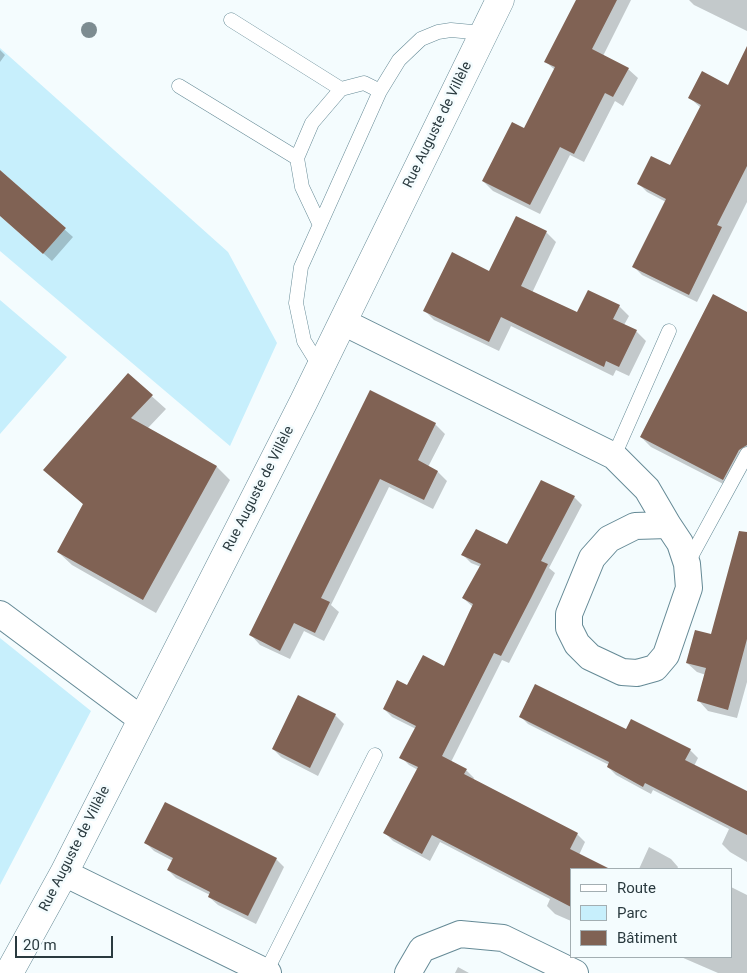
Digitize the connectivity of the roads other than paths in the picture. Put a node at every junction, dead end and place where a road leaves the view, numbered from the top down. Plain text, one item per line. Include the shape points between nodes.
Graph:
1 (500, 0) edge
2 (230, 20) dead end
3 (483, 33) junction
4 (179, 86) dead end
5 (341, 89) junction
6 (380, 91) junction
7 (298, 158) junction
8 (319, 223) junction
9 (343, 322) junction
10 (669, 331) dead end
11 (320, 367) junction
12 (747, 454) edge
13 (614, 456) junction
14 (668, 525) junction
15 (688, 564) junction
16 (0, 614) edge
17 (141, 719) junction
18 (375, 755) dead end
19 (64, 873) junction
20 (267, 972) edge
21 (9, 973) edge
22 (408, 973) edge
23 (575, 973) edge

1 - 3 main road, Rue Auguste de Villèle
2 - 5 lane
3 - 6 lane via 451,30 421,39 399,60
3 - 9 main road, Rue Auguste de Villèle
4 - 7 lane
5 - 6 lane via 364,83
5 - 7 lane via 312,123
6 - 8 lane
7 - 8 lane via 302,187
8 - 11 lane via 300,266 296,303 304,340
9 - 11 main road, Rue Auguste de Villèle
9 - 13 street
10 - 13 lane
11 - 17 main road, Rue Auguste de Villèle
12 - 15 lane
13 - 14 street via 647,488
14 - 15 street
14 - 15 street via 635,526 609,539 592,558 569,614 569,628 577,644 590,657 622,672 637,673 655,668 666,656 688,588
16 - 17 street
17 - 19 main road, Rue Auguste de Villèle
18 - 20 lane
19 - 20 street
19 - 21 main road, Rue Auguste de Villèle
22 - 23 street via 422,949 460,934 503,938

